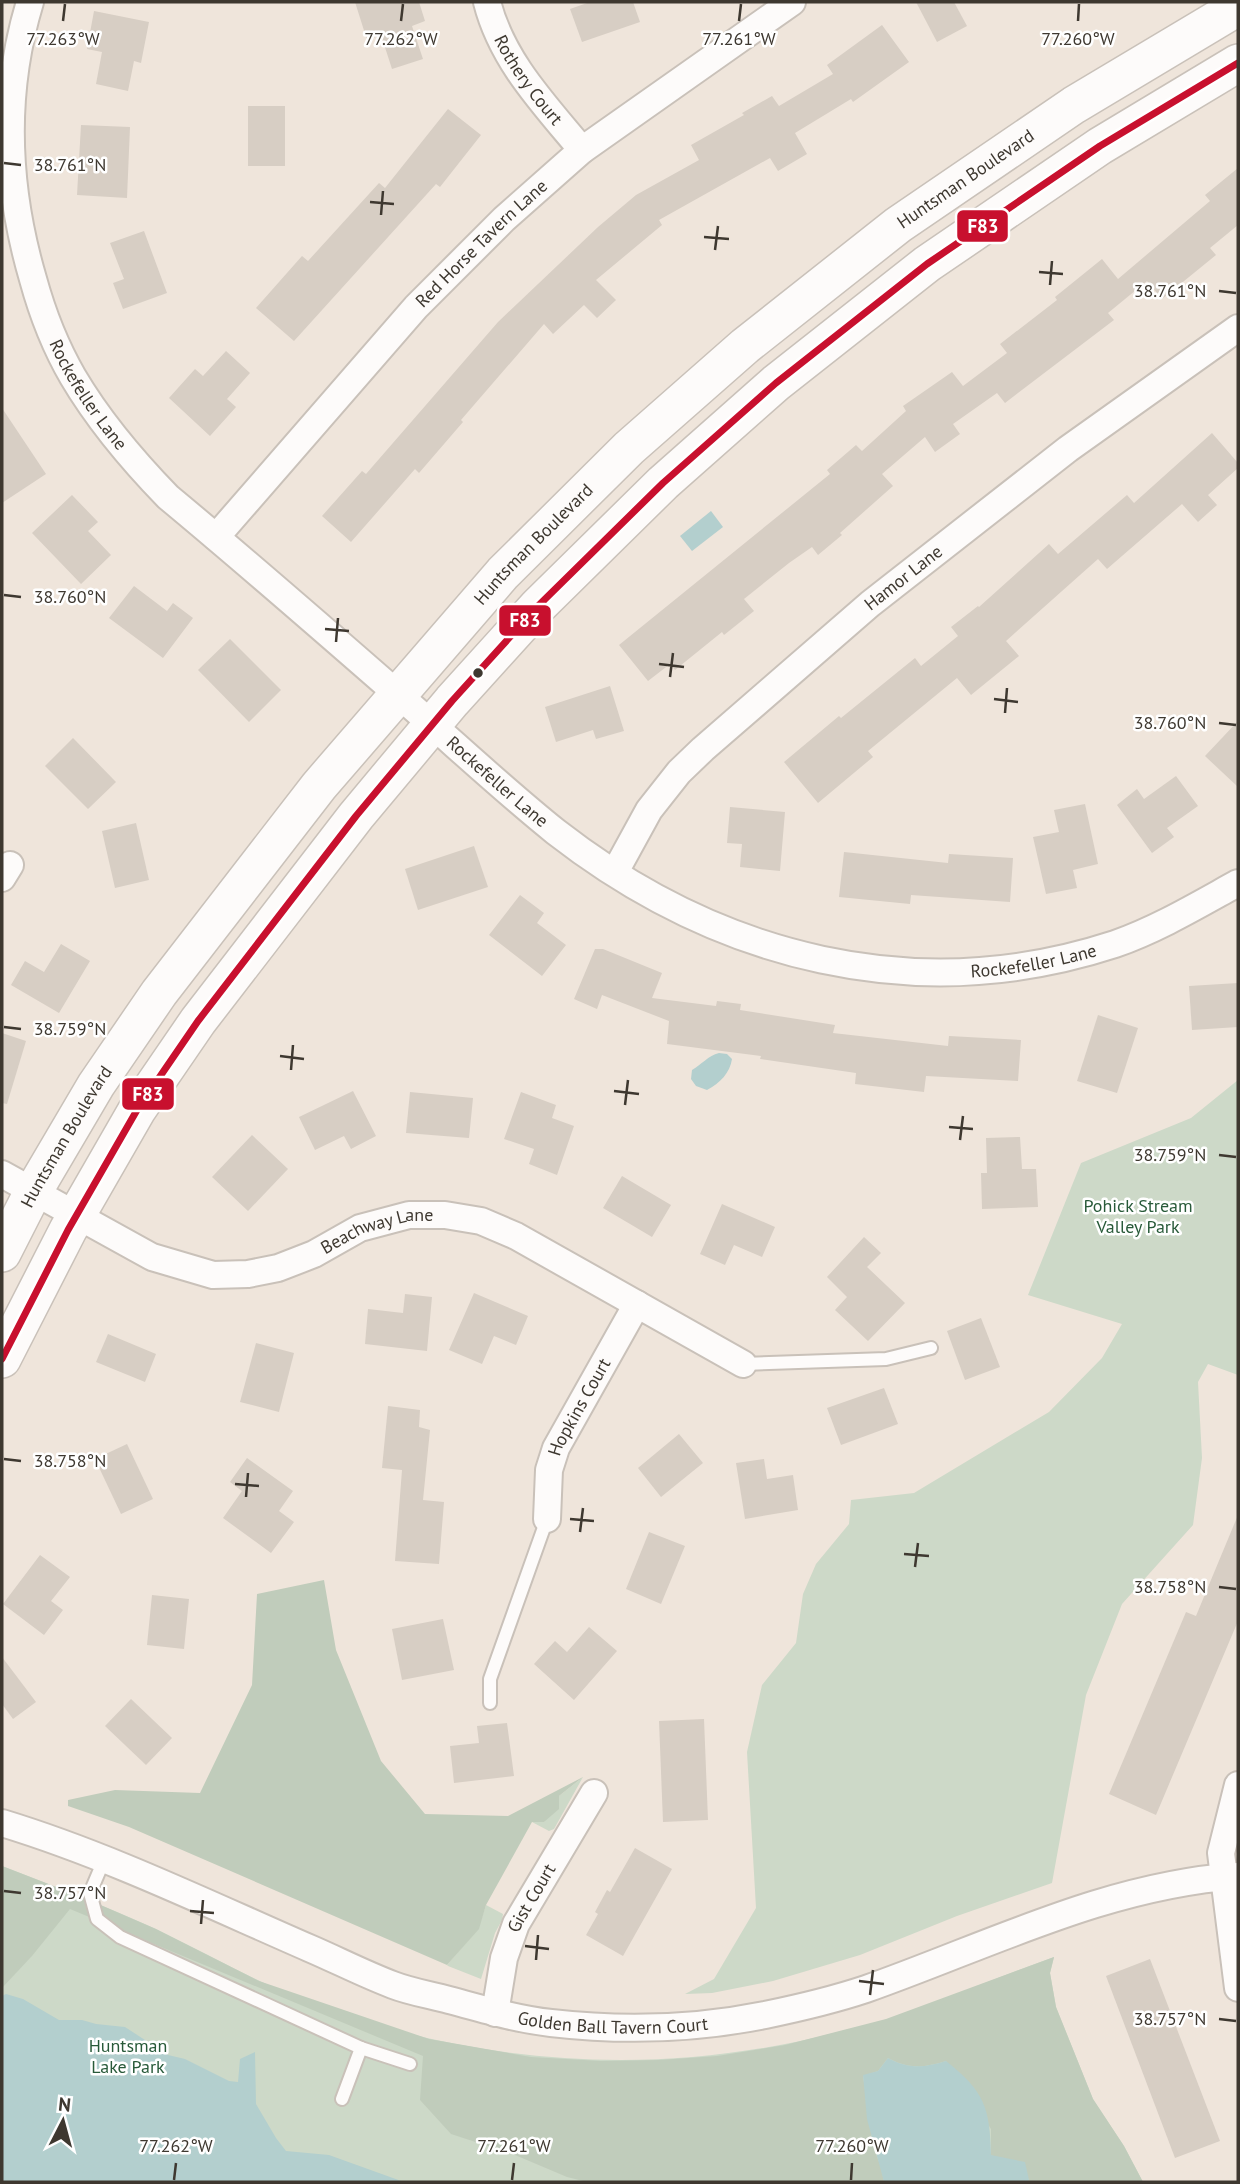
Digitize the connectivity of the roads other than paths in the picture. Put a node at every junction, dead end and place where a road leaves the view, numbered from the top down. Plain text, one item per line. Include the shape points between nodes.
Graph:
1 (30, 2) edge
2 (487, 2) edge
3 (792, 2) edge
4 (1238, 7) edge
5 (1238, 63) edge
6 (582, 150) junction
7 (1238, 328) edge
8 (216, 537) junction
9 (397, 694) junction
10 (432, 725) junction
11 (615, 872) junction
12 (1238, 883) edge
13 (2, 1174) edge
14 (33, 1192) junction
15 (76, 1216) junction
16 (2, 1252) edge
17 (636, 1304) junction
18 (931, 1348) dead end
19 (2, 1359) edge
20 (743, 1364) joint
21 (547, 1519) joint
22 (490, 1703) dead end
23 (1238, 1785) edge
24 (594, 1793) dead end
25 (2, 1823) edge
26 (104, 1860) junction
27 (1231, 1877) edge
28 (1238, 1988) edge
29 (495, 2013) junction
30 (361, 2048) junction
31 (410, 2064) dead end
32 (342, 2099) dead end

1 - 8 street, Rockefeller Lane via 12,89 10,163 20,237 41,309 73,376 114,438 168,497
2 - 6 street, Rothery Court via 492,22 522,77
3 - 6 street, Red Horse Tavern Lane
4 - 9 street, Huntsman Boulevard via 1074,105 898,225 745,346 629,448 503,573
5 - 10 street via 1100,146 927,264 776,383 663,483 548,597
6 - 8 street, Red Horse Tavern Lane via 415,307
7 - 11 street, Hamor Lane via 1069,449 870,604 703,749 649,810
8 - 9 street, Rockefeller Lane
9 - 10 street, Rockefeller Lane
9 - 14 street, Huntsman Boulevard via 318,786 159,993 96,1085
10 - 11 street, Rockefeller Lane via 557,833
10 - 15 street via 198,1021 137,1110
11 - 12 street, Rockefeller Lane via 668,906 768,946 853,966 945,972 1032,965 1117,943
13 - 14 street, Beachway Lane
14 - 15 street, Beachway Lane
14 - 16 street, Huntsman Boulevard
15 - 17 street, Beachway Lane via 152,1257 213,1275 278,1268 386,1219 445,1215 481,1221 516,1236
15 - 19 street
17 - 20 street, Beachway Lane
17 - 21 street, Hopkins Court via 556,1448 549,1470
18 - 20 lane via 886,1359
21 - 22 lane via 490,1679
23 - 27 street via 1221,1853
24 - 29 street, Gist Court via 516,1924 503,1958
25 - 26 street, Golden Ball Tavern Court
26 - 29 street, Golden Ball Tavern Court via 395,1986
26 - 30 lane via 90,1893 97,1919 120,1937
27 - 28 street
27 - 29 street, Golden Ball Tavern Court via 1144,1891 1071,1911 864,1990 762,2015 713,2023 599,2027
30 - 31 lane
30 - 32 lane

